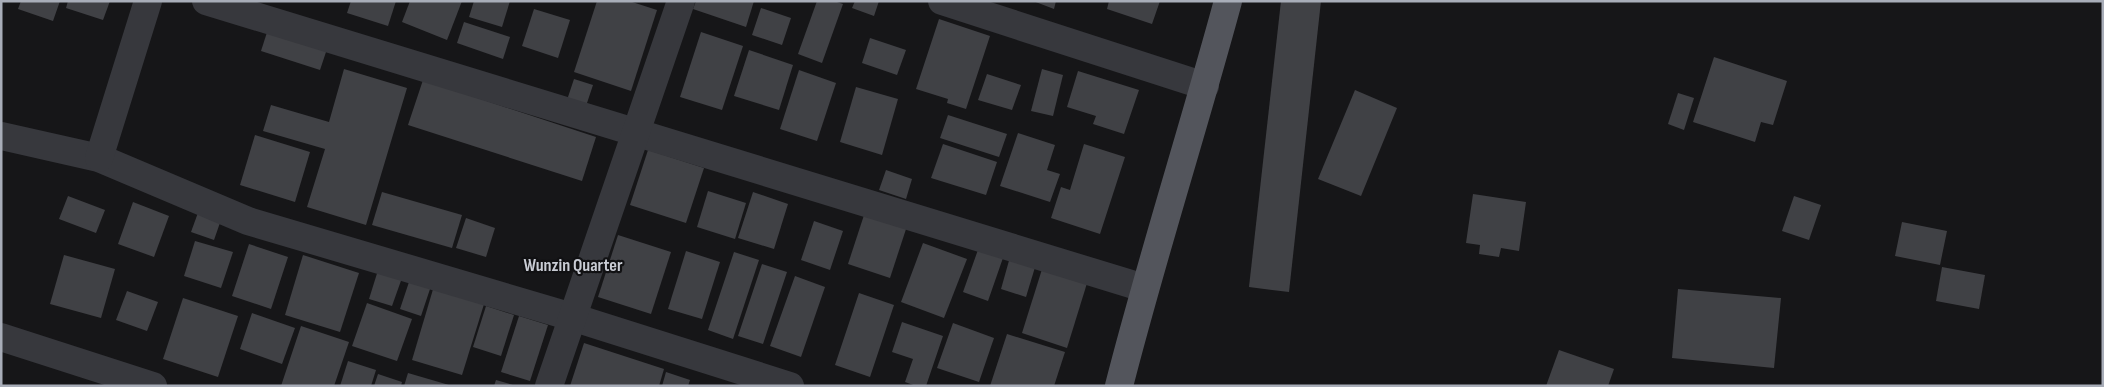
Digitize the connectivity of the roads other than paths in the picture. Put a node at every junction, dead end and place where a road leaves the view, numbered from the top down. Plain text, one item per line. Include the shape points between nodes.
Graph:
1 (148, 1) edge
2 (206, 1) edge
3 (681, 1) edge
4 (942, 1) edge
5 (1228, 1) edge
6 (1205, 86) junction
7 (635, 133) junction
8 (1, 136) edge
9 (99, 158) junction
10 (1144, 288) junction
11 (572, 317) junction
12 (1, 337) edge
13 (153, 386) edge
14 (549, 386) edge
15 (790, 386) edge
16 (1119, 386) edge

1 - 9 street
2 - 7 street
3 - 7 street
4 - 6 street
5 - 6 main road
6 - 10 main road
7 - 10 street
7 - 11 street
8 - 9 street
9 - 11 street via 248,221
10 - 16 main road
11 - 14 street
11 - 15 street
12 - 13 street

